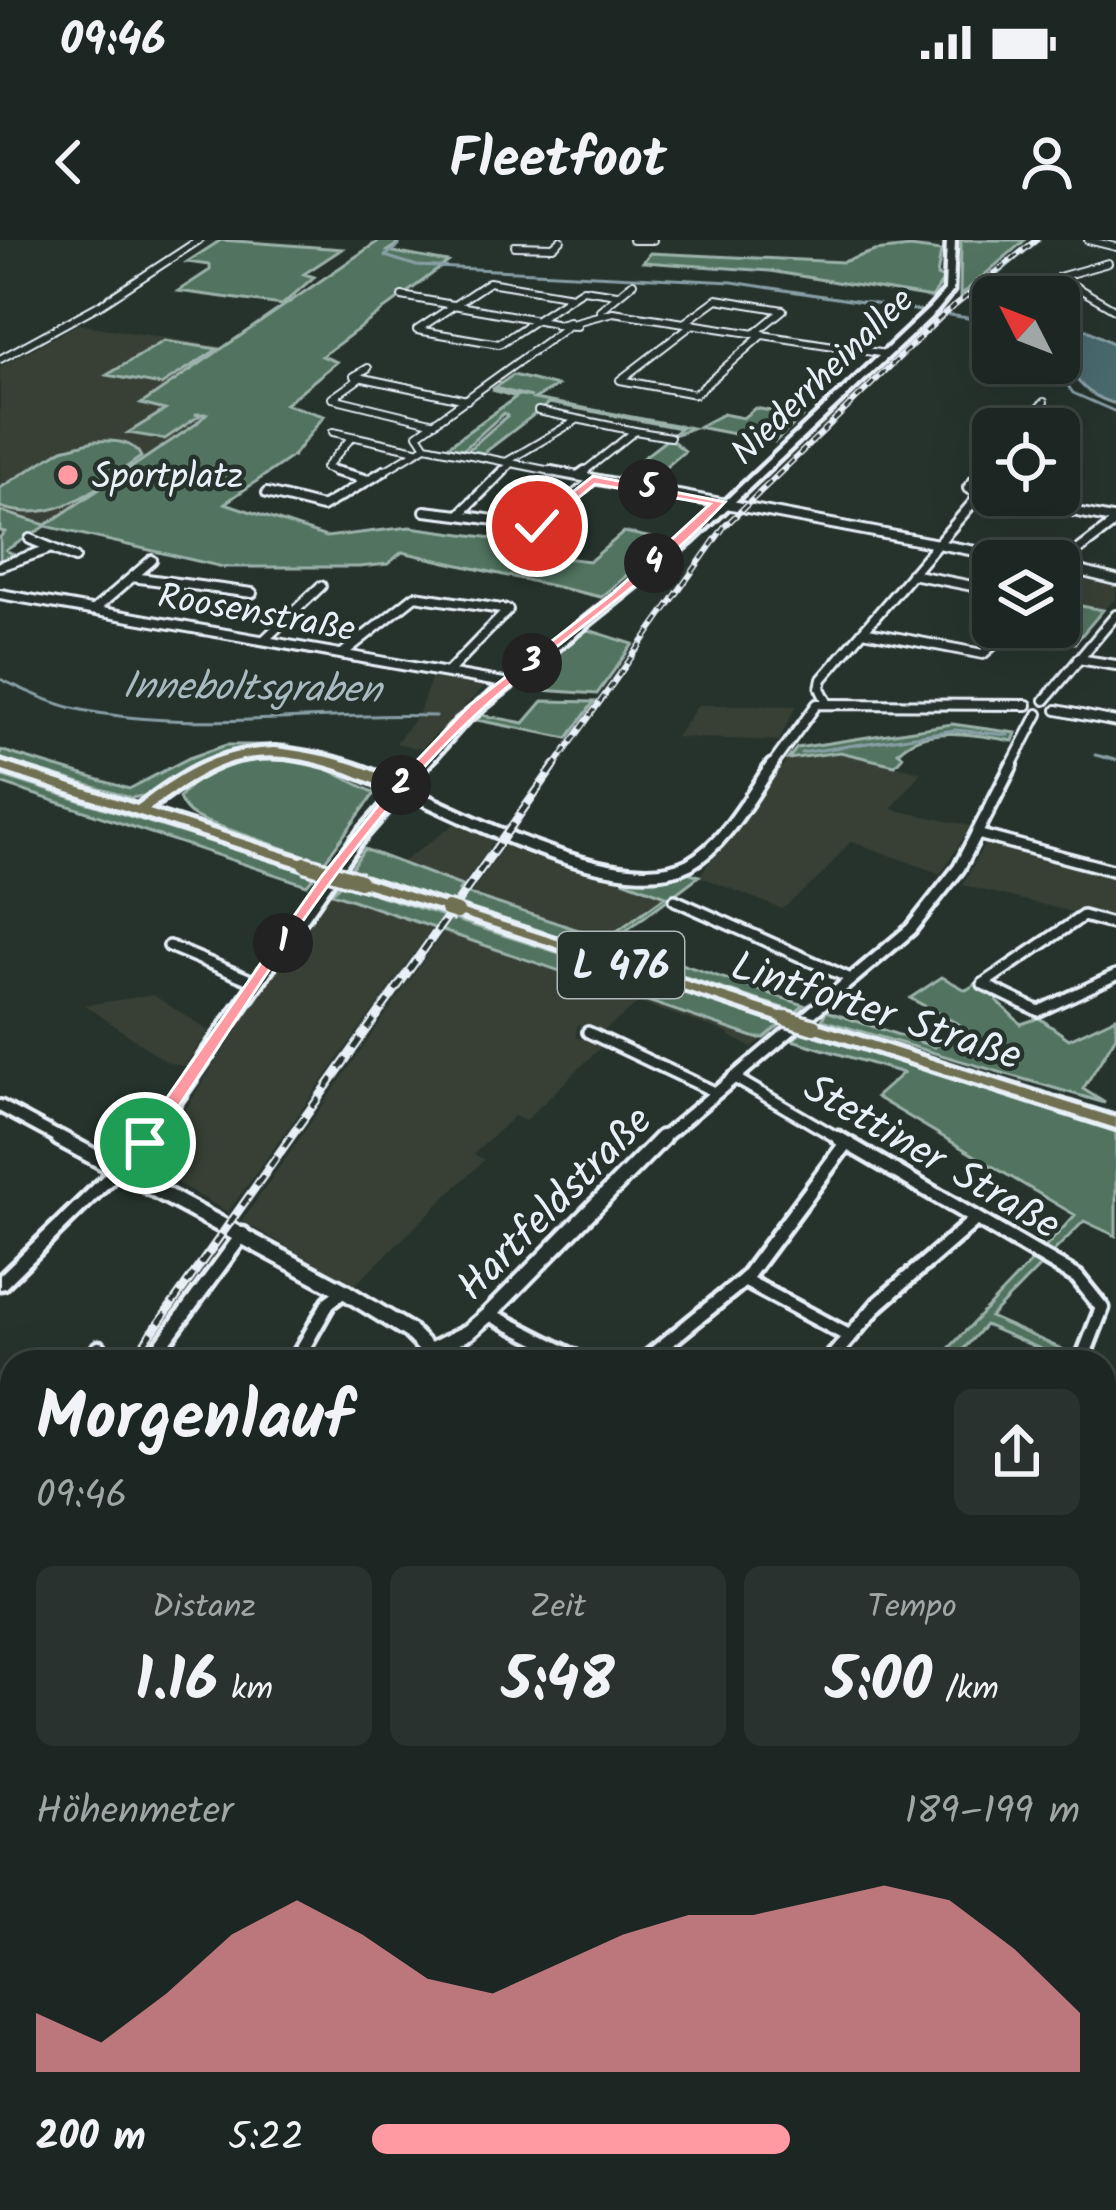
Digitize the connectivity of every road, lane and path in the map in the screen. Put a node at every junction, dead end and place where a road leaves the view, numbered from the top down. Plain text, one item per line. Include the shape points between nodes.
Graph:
1 (200, 240) edge
2 (561, 240) edge
3 (632, 240) edge
4 (951, 240) edge
5 (1088, 240) edge
6 (653, 241) edge
7 (515, 245) dead end
8 (1116, 248) edge
9 (1108, 263) junction
10 (1116, 267) edge
11 (633, 283) dead end
12 (616, 294) junction
13 (401, 296) dead end
14 (572, 296) junction
15 (454, 305) junction
16 (1115, 309) edge
17 (602, 312) junction
18 (536, 320) junction
19 (575, 322) junction
20 (555, 323) junction
21 (688, 324) junction
22 (565, 328) junction
23 (759, 333) junction
24 (882, 354) junction
25 (0, 359) edge
26 (368, 368) dead end
27 (359, 379) junction
28 (467, 400) junction
29 (1044, 402) dead end
30 (1038, 408) edge
31 (538, 411) dead end
32 (578, 420) junction
33 (435, 423) junction
34 (635, 431) junction
35 (333, 432) dead end
36 (352, 437) junction
37 (670, 437) dead end
38 (426, 446) junction
39 (416, 450) junction
40 (509, 462) junction
41 (578, 476) junction
42 (369, 479) junction
43 (593, 480) junction
44 (267, 494) dead end
45 (972, 503) edge
46 (724, 504) junction
47 (425, 511) dead end
48 (1080, 513) edge
49 (459, 515) junction
50 (30, 539) dead end
51 (934, 546) junction
52 (52, 548) junction
53 (1080, 550) edge
54 (972, 552) edge
55 (75, 558) dead end
56 (152, 560) dead end
57 (0, 566) edge
58 (1080, 570) edge
59 (911, 574) junction
60 (132, 577) junction
61 (1116, 578) edge
62 (321, 586) dead end
63 (972, 586) edge
64 (252, 593) dead end
65 (0, 594) edge
66 (94, 610) junction
67 (1116, 615) edge
68 (863, 631) junction
69 (264, 640) junction
70 (990, 648) edge
71 (342, 654) junction
72 (1078, 659) junction
73 (1116, 665) edge
74 (448, 672) junction
75 (504, 683) junction
76 (1045, 700) junction
77 (827, 702) junction
78 (1033, 709) junction
79 (1057, 710) junction
80 (1116, 722) edge
81 (423, 761) junction
82 (0, 766) edge
83 (346, 770) junction
84 (366, 775) junction
85 (172, 787) junction
86 (397, 791) junction
87 (139, 811) junction
88 (186, 825) junction
89 (977, 834) junction
90 (1116, 871) edge
91 (675, 900) dead end
92 (1116, 926) edge
93 (170, 946) dead end
94 (1116, 975) edge
95 (851, 979) junction
96 (255, 982) junction
97 (588, 1032) dead end
98 (733, 1077) junction
99 (715, 1092) junction
100 (0, 1106) edge
101 (1116, 1123) edge
102 (846, 1143) junction
103 (119, 1172) junction
104 (976, 1220) junction
105 (243, 1234) junction
106 (744, 1280) junction
107 (0, 1284) edge
108 (344, 1291) junction
109 (489, 1314) junction
110 (847, 1335) junction
111 (158, 1350) edge
112 (302, 1350) edge
113 (428, 1350) edge
114 (444, 1350) edge
115 (560, 1350) edge
116 (658, 1350) edge
117 (836, 1350) edge
118 (1088, 1350) edge

1 - 25 street
2 - 7 street via 548,248
3 - 6 street
4 - 24 main road, Niederrheinallee via 951,284
5 - 8 street
8 - 9 street via 1097,256
9 - 10 street
9 - 16 street via 1059,277
11 - 12 street
12 - 14 street via 583,289
12 - 17 street via 597,308
13 - 15 street
14 - 15 street via 489,282
14 - 18 street
15 - 18 street
15 - 18 street via 417,331 499,344
17 - 19 street
17 - 21 street
18 - 20 street
19 - 20 street
19 - 22 street
20 - 22 street
21 - 23 street
21 - 23 street via 717,299 783,310
21 - 23 street via 620,380 695,394
22 - 28 street
23 - 24 street
24 - 46 main road, Niederrheinallee
26 - 27 street
27 - 28 street
27 - 33 street via 332,398
28 - 33 street
29 - 30 street
31 - 32 street
32 - 34 street
32 - 40 street
33 - 38 street via 418,434
34 - 37 street
34 - 41 street
35 - 36 street
36 - 39 street
36 - 42 street via 325,468
38 - 39 street
38 - 40 street
39 - 42 street
40 - 41 street
40 - 49 street via 489,493
41 - 43 street
42 - 44 street via 322,507
43 - 46 street
43 - 49 street via 537,526
45 - 51 street
46 - 51 street
46 - 75 main road, Niederrheinallee
47 - 49 street
48 - 53 street via 1113,524
50 - 52 street
51 - 54 street
51 - 59 street
52 - 55 street
52 - 57 street
56 - 60 street
58 - 61 street
59 - 63 street
59 - 68 street
60 - 64 street
60 - 66 street
62 - 69 street
65 - 66 street, Roosenstraße
66 - 69 street, Roosenstraße
67 - 72 street
68 - 70 street via 983,654
68 - 77 street via 822,679
69 - 71 street, Roosenstraße
71 - 74 street, Roosenstraße
71 - 74 street via 415,596 508,610
72 - 73 street
72 - 76 street
74 - 75 street, Roosenstraße
75 - 81 main road, Niederrheinallee
76 - 78 street
76 - 79 street
77 - 78 street
77 - 86 street via 807,712 717,842 677,869 620,870
78 - 79 street
78 - 89 street, Hartfeldstraße
79 - 80 street
81 - 84 main road
81 - 86 main road, Niederrheinallee
82 - 87 main road, Lintforter Straße / L 476
83 - 84 main road
83 - 85 main road via 264,751 221,758
83 - 86 main road
84 - 86 main road
85 - 87 main road
85 - 88 main road via 172,806
86 - 96 main road, Niederrheinallee
87 - 88 main road, Lintforter Straße / L 476
88 - 101 main road, Lintforter Straße / L 476, bridge
89 - 90 street
89 - 95 street, Hartfeldstraße via 934,904
91 - 95 street
92 - 94 street via 1083,916 983,984 1039,1011
93 - 96 street
95 - 98 street, Hartfeldstraße
96 - 103 main road, Niederrheinallee
97 - 99 street, Hartfeldstraße
98 - 99 street, Hartfeldstraße
98 - 102 street, Stettiner Straße
99 - 109 street, Hartfeldstraße
100 - 103 street
102 - 104 street, Stettiner Straße
102 - 106 street
103 - 105 street
103 - 107 main road, Niederrheinallee
104 - 110 street
104 - 118 street, Stettiner Straße via 1096,1296 1102,1308
105 - 108 street
105 - 111 street
106 - 110 street
106 - 116 street
108 - 112 street
108 - 113 street
109 - 114 street, Hartfeldstraße
109 - 115 street
110 - 117 street

